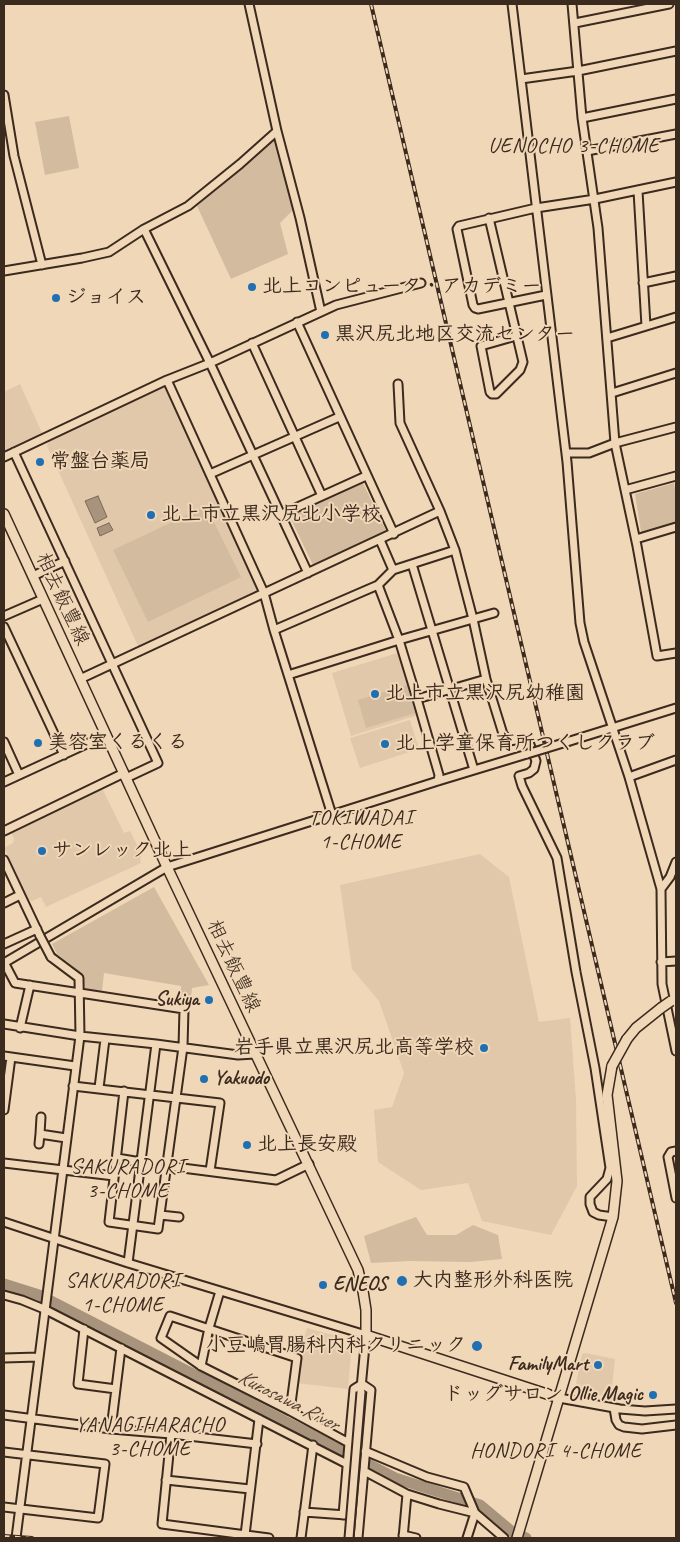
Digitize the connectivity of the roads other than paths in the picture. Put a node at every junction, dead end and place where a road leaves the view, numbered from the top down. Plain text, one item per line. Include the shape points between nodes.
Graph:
1 (250, 4) edge
2 (512, 4) edge
3 (572, 4) edge
4 (669, 4) edge
5 (574, 24) junction
6 (676, 51) edge
7 (578, 71) junction
8 (521, 79) junction
9 (4, 95) edge
10 (676, 98) edge
11 (582, 118) junction
12 (277, 131) junction
13 (676, 134) edge
14 (587, 151) junction
15 (676, 182) edge
16 (638, 191) junction
17 (595, 199) junction
18 (536, 208) junction
19 (489, 218) junction
20 (144, 229) junction
21 (42, 265) junction
22 (4, 271) edge
23 (676, 276) edge
24 (421, 283) dead end
25 (644, 283) junction
26 (546, 295) junction
27 (508, 303) junction
28 (321, 312) junction
29 (676, 317) edge
30 (297, 322) junction
31 (646, 326) junction
32 (516, 336) junction
33 (607, 338) junction
34 (252, 343) junction
35 (210, 363) junction
36 (676, 373) edge
37 (167, 380) junction
38 (398, 384) dead end
39 (612, 393) junction
40 (339, 417) junction
41 (676, 427) edge
42 (296, 437) junction
43 (615, 443) junction
44 (14, 452) junction
45 (566, 453) junction
46 (4, 457) edge
47 (252, 457) junction
48 (210, 474) junction
49 (366, 476) junction
50 (676, 476) edge
51 (626, 490) junction
52 (322, 496) junction
53 (440, 511) junction
54 (4, 514) edge
55 (280, 515) junction
56 (676, 527) edge
57 (394, 534) junction
58 (636, 539) junction
59 (380, 540) junction
60 (455, 550) junction
61 (65, 561) junction
62 (412, 564) junction
63 (393, 570) junction
64 (308, 573) junction
65 (32, 576) junction
66 (378, 585) junction
67 (264, 592) junction
68 (43, 599) junction
69 (494, 612) dead end
70 (4, 616) edge
71 (474, 618) junction
72 (4, 627) edge
73 (274, 630) junction
74 (432, 631) junction
75 (399, 640) junction
76 (676, 653) edge
77 (112, 664) junction
78 (288, 675) junction
79 (80, 678) junction
80 (486, 679) junction
81 (450, 691) junction
82 (417, 699) junction
83 (676, 708) edge
84 (613, 727) junction
85 (106, 735) junction
86 (4, 742) edge
87 (64, 755) junction
88 (676, 760) edge
89 (474, 770) junction
90 (19, 775) junction
91 (125, 776) junction
92 (629, 777) junction
93 (438, 781) junction
94 (4, 782) edge
95 (332, 815) junction
96 (4, 831) edge
97 (676, 862) edge
98 (5, 865) edge
99 (167, 867) junction
100 (661, 889) junction
101 (20, 895) junction
102 (4, 903) edge
103 (38, 933) junction
104 (4, 944) edge
105 (676, 960) edge
106 (4, 962) edge
107 (661, 962) junction
108 (30, 985) junction
109 (78, 993) junction
110 (674, 999) edge
111 (4, 1024) edge
112 (20, 1028) junction
113 (80, 1036) junction
114 (105, 1039) junction
115 (156, 1044) junction
116 (183, 1047) junction
117 (676, 1051) edge
118 (256, 1054) junction
119 (7, 1057) edge
120 (75, 1066) junction
121 (73, 1086) junction
122 (98, 1088) junction
123 (124, 1091) junction
124 (150, 1095) junction
125 (176, 1097) junction
126 (4, 1107) edge
127 (41, 1117) dead end
128 (40, 1134) junction
129 (66, 1138) junction
130 (40, 1144) dead end
131 (676, 1151) edge
132 (116, 1158) junction
133 (4, 1162) edge
134 (141, 1162) junction
135 (309, 1164) junction
136 (167, 1166) junction
137 (62, 1170) junction
138 (210, 1171) junction
139 (114, 1176) junction
140 (676, 1198) edge
141 (160, 1215) junction
142 (179, 1217) dead end
143 (613, 1217) junction
144 (4, 1222) edge
145 (133, 1226) junction
146 (54, 1237) junction
147 (128, 1262) junction
148 (220, 1291) junction
149 (4, 1295) edge
150 (45, 1308) junction
151 (209, 1328) junction
152 (84, 1329) junction
153 (366, 1335) junction
154 (121, 1348) junction
155 (38, 1357) junction
156 (4, 1358) edge
157 (201, 1366) junction
158 (361, 1388) junction
159 (116, 1389) junction
160 (560, 1398) junction
161 (614, 1408) junction
162 (676, 1409) edge
163 (290, 1411) junction
164 (4, 1415) edge
165 (31, 1418) junction
166 (259, 1419) junction
167 (676, 1425) edge
168 (111, 1430) junction
169 (172, 1434) junction
170 (349, 1443) junction
171 (257, 1444) junction
172 (313, 1445) junction
173 (365, 1451) junction
174 (4, 1452) edge
175 (27, 1455) junction
176 (347, 1464) junction
177 (364, 1472) junction
178 (166, 1480) junction
179 (250, 1489) junction
180 (407, 1494) junction
181 (4, 1508) edge
182 (20, 1508) junction
183 (304, 1512) junction
184 (475, 1513) junction
185 (343, 1515) junction
186 (360, 1516) junction
187 (245, 1535) junction
188 (403, 1537) edge
189 (16, 1538) edge
190 (268, 1538) edge
191 (301, 1538) edge
192 (349, 1538) edge
193 (358, 1538) edge
194 (416, 1538) edge
195 (467, 1538) edge
196 (504, 1538) edge
197 (518, 1538) edge

1 - 12 street
2 - 8 street
3 - 5 street
4 - 5 street
5 - 7 street
6 - 7 street
7 - 8 street
7 - 11 street
8 - 18 street
9 - 21 street via 14,156
10 - 11 street
11 - 14 street
12 - 20 street via 188,206
12 - 28 street
13 - 14 street
14 - 17 street
15 - 16 street
16 - 17 street
16 - 25 street
17 - 18 street
17 - 33 street
18 - 19 street
18 - 26 street
19 - 27 street
19 - 27 street via 457,229 473,305 478,309
20 - 21 street via 109,252
20 - 35 street
21 - 22 street
23 - 25 street
24 - 28 street via 336,305
25 - 31 street
26 - 27 street
26 - 45 street
27 - 32 street
28 - 30 street
29 - 31 street
30 - 34 street
30 - 40 street
31 - 33 street
32 - 32 street via 522,366 496,394 492,394 481,346
33 - 39 street
34 - 35 street
34 - 42 street
35 - 37 street
35 - 47 street
36 - 39 street
37 - 44 street
37 - 48 street
38 - 53 street via 400,422
39 - 43 street
40 - 42 street
40 - 49 street
41 - 43 street
42 - 47 street
42 - 52 street
43 - 45 street via 589,453
43 - 51 street
44 - 46 street
44 - 61 street
45 - 84 street via 580,623
47 - 48 street
47 - 55 street
48 - 67 street
49 - 52 street
49 - 57 street
50 - 51 street
51 - 58 street
52 - 55 street
53 - 57 street
53 - 60 street
54 - 65 main road, 相去飯豊線
55 - 64 street
56 - 58 street
57 - 59 street
58 - 76 street via 658,656
59 - 63 street
59 - 64 street
60 - 62 street
60 - 71 street
61 - 65 street
61 - 77 street
62 - 63 street
62 - 74 street
63 - 66 street
64 - 67 street
65 - 68 main road, 相去飯豊線
66 - 73 street
66 - 75 street
67 - 73 street
67 - 77 street
68 - 70 street
68 - 79 main road, 相去飯豊線
69 - 71 street
71 - 74 street
71 - 80 street
72 - 87 street
73 - 78 street
74 - 75 street
74 - 81 street
75 - 78 street
75 - 82 street
77 - 79 street
77 - 91 street via 158,763
78 - 95 street
79 - 85 main road, 相去飯豊線
80 - 81 street
80 - 143 street via 503,734 509,740 529,742 536,760 534,769 519,776 557,858 610,1168 607,1178 590,1197 590,1204 599,1215
81 - 82 street
81 - 89 street
82 - 93 street
83 - 84 street
84 - 89 street, bridge
84 - 92 street
85 - 87 street
85 - 91 main road, 相去飯豊線
86 - 90 street
87 - 90 street
88 - 92 street
89 - 93 street
90 - 94 street
91 - 96 street
91 - 99 main road, 相去飯豊線
92 - 100 street
93 - 95 street
95 - 99 street
97 - 100 street via 670,878
98 - 101 street
99 - 106 street
99 - 118 main road, 相去飯豊線
100 - 107 street
101 - 102 street
101 - 103 street
103 - 104 street
103 - 109 street, bridge via 52,956 79,978
105 - 107 street
106 - 108 street via 15,983
107 - 117 street via 662,984
108 - 109 street
108 - 112 street
109 - 113 street
109 - 116 street via 184,1009
110 - 143 main road, bridge via 636,1028 612,1066 607,1095 617,1181
111 - 112 street
112 - 113 street
113 - 114 street
113 - 120 street
114 - 115 street
114 - 122 street
115 - 116 street
115 - 124 street
116 - 118 street via 238,1055
116 - 125 street
118 - 135 main road, 相去飯豊線
119 - 120 street
119 - 126 street
120 - 121 street
121 - 122 street
121 - 129 street
122 - 123 street
123 - 124 street
123 - 132 street
124 - 125 street
124 - 134 street
125 - 136 street
125 - 138 street via 220,1103
127 - 128 street
128 - 129 street
128 - 130 street
129 - 137 street
131 - 140 street via 668,1156
132 - 134 street
132 - 139 street
133 - 137 street
134 - 145 street
135 - 138 street via 276,1180
135 - 153 main road, 相去飯豊線 via 358,1270 366,1310
136 - 138 street
136 - 141 street
137 - 139 street
137 - 146 street
139 - 145 street via 109,1222
141 - 142 street
141 - 145 street via 158,1229
143 - 160 main road
144 - 146 street
145 - 147 street
146 - 147 street
146 - 150 street
147 - 148 street
148 - 151 street
148 - 153 street
149 - 150 street
150 - 152 street
150 - 155 street
151 - 157 street
151 - 157 street via 170,1316 161,1338
151 - 163 street via 297,1358
152 - 154 street
152 - 159 street via 78,1384
153 - 158 street
153 - 160 main road
154 - 159 street
154 - 166 street
155 - 156 street
155 - 165 street
157 - 163 street
158 - 170 street via 354,1389
158 - 173 street via 371,1390
158 - 192 street, bridge
159 - 168 street
160 - 161 street
160 - 197 main road
161 - 162 street
161 - 167 street via 616,1420 624,1427 642,1429
163 - 170 street
164 - 165 street
165 - 168 street
165 - 175 street
166 - 171 street
166 - 172 street
168 - 169 street
169 - 171 street
169 - 178 street
170 - 176 street
171 - 179 street
172 - 176 street
172 - 183 street
173 - 177 street
173 - 184 street via 427,1478 464,1487
174 - 175 street
175 - 182 street
175 - 182 street via 105,1464 98,1518
176 - 185 street
177 - 180 street
177 - 186 street
178 - 179 street
178 - 187 street via 162,1524
179 - 187 street
180 - 184 street
180 - 188 street
181 - 182 street
182 - 189 street
183 - 185 street
183 - 191 street
184 - 195 street
184 - 196 street
185 - 186 street
186 - 193 street
187 - 190 street
188 - 194 street

